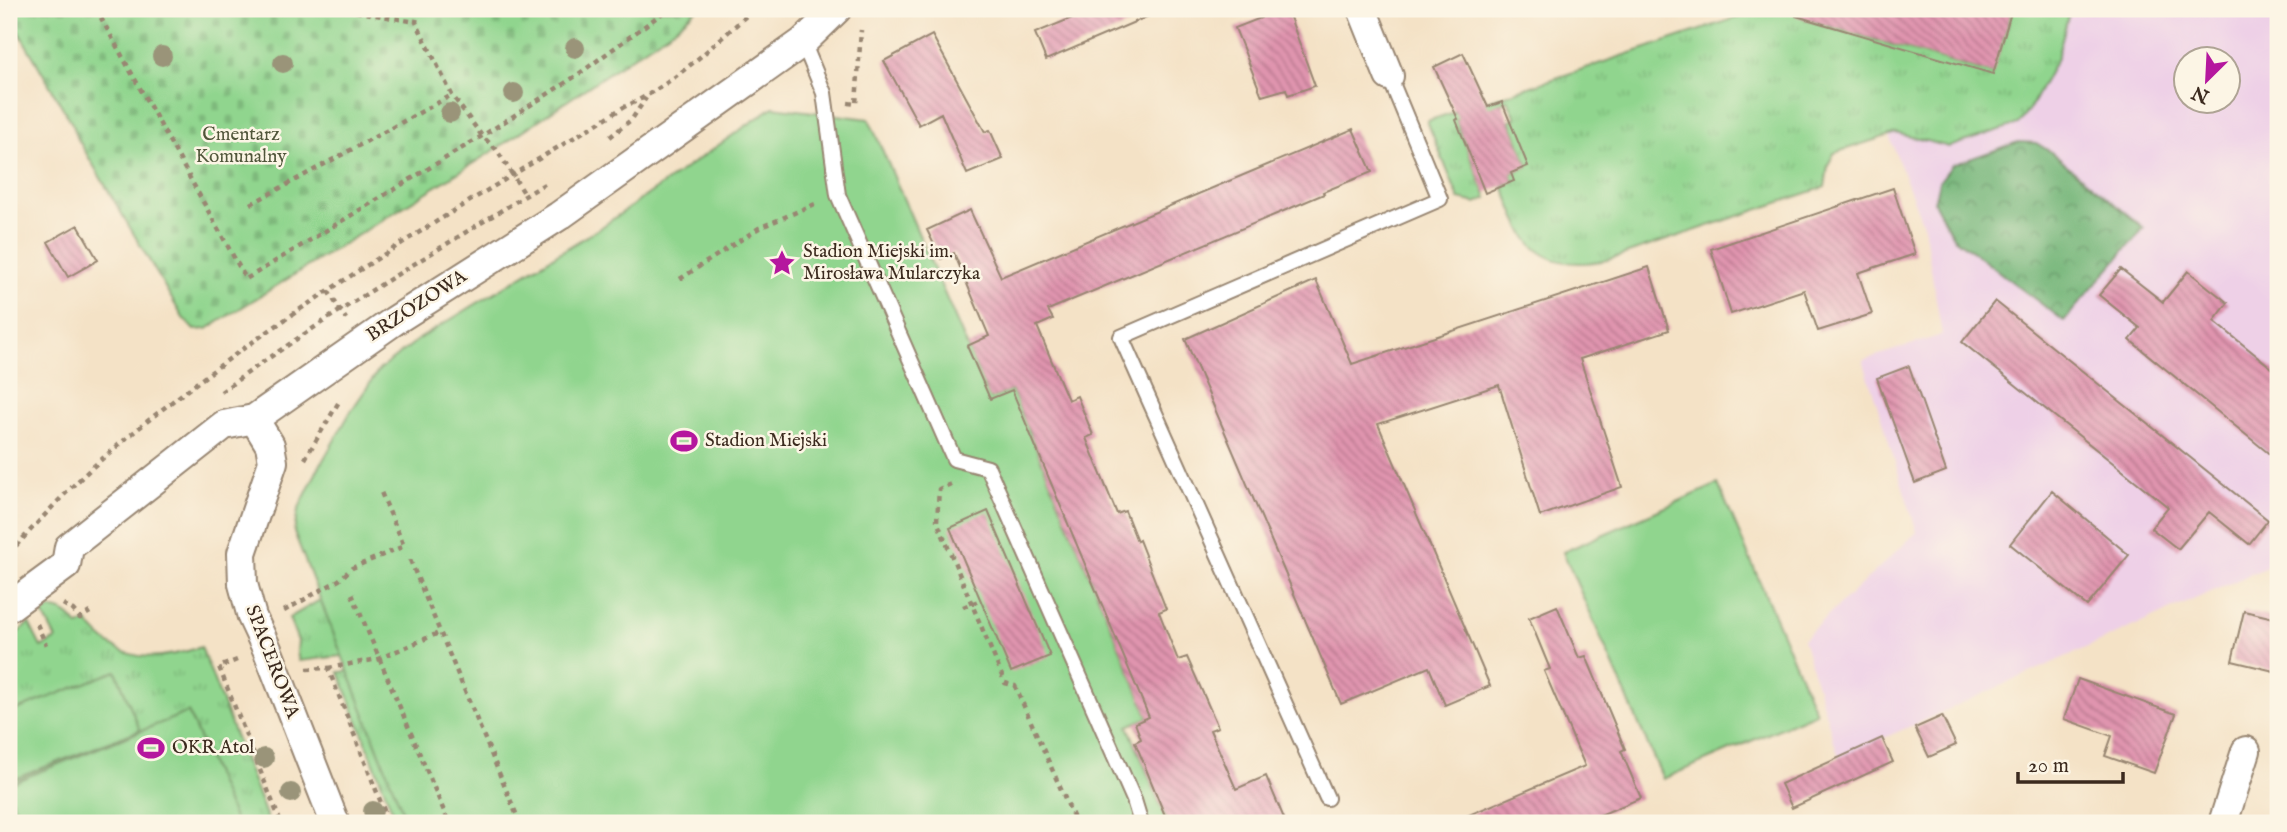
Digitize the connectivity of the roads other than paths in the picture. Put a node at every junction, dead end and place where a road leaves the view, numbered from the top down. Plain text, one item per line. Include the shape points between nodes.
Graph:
1 (837, 9) edge
2 (1362, 9) edge
3 (803, 42) junction
4 (1389, 76) joint
5 (254, 419) junction
6 (20, 610) edge
7 (2246, 751) dead end
8 (1327, 798) dead end
9 (335, 823) edge
10 (1141, 823) edge
11 (2223, 823) edge

1 - 3 street, BRZOZOWA
2 - 4 street
3 - 5 street, BRZOZOWA via 559,216 363,341
3 - 10 lane via 824,93 838,194 954,459 988,468
4 - 8 lane via 1440,199 1121,337
5 - 6 street, BRZOZOWA via 224,425 69,547 66,565
5 - 9 street, SPACEROWA via 270,445 273,462 242,553 243,584
7 - 11 street

